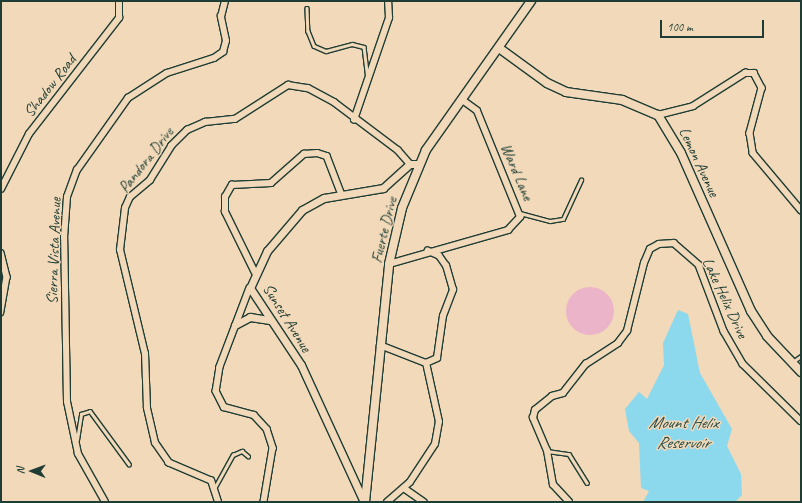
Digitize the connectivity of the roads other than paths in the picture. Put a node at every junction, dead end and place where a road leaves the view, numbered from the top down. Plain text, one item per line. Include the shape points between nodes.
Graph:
1 (119, 1) edge
2 (225, 1) edge
3 (388, 1) edge
4 (531, 1) edge
5 (307, 8) dead end
6 (500, 48) junction
7 (368, 78) junction
8 (463, 101) junction
9 (658, 115) junction
10 (354, 120) junction
11 (410, 164) junction
12 (419, 164) junction
13 (581, 180) dead end
14 (1, 189) edge
15 (342, 195) junction
16 (801, 210) edge
17 (520, 213) junction
18 (428, 251) junction
19 (1, 253) edge
20 (389, 264) junction
21 (255, 273) junction
22 (250, 288) junction
23 (1, 312) edge
24 (270, 320) junction
25 (235, 325) junction
26 (380, 345) junction
27 (801, 356) edge
28 (426, 363) junction
29 (791, 363) junction
30 (801, 372) edge
31 (801, 421) edge
32 (76, 448) junction
33 (547, 452) junction
34 (248, 456) dead end
35 (129, 464) dead end
36 (587, 483) dead end
37 (215, 487) junction
38 (404, 488) junction
39 (105, 502) edge
40 (218, 502) edge
41 (264, 502) edge
42 (365, 502) edge
43 (387, 502) edge
44 (424, 502) edge
45 (569, 502) edge

1 - 14 street, Shadow Road via 119,18 29,134
2 - 32 street, Sierra Vista Avenue via 221,18 226,41 223,52 214,58 167,73 128,98 70,184 64,238 66,402
3 - 7 street via 389,18
4 - 6 main road, Fuerte Drive
5 - 7 lane via 308,31 314,46 326,51 352,44 364,47
6 - 8 main road, Fuerte Drive
6 - 9 main road via 548,83 566,92 622,100
7 - 10 street
8 - 12 main road, Fuerte Drive
8 - 17 street, Ward Lane via 476,110
9 - 16 street via 693,106 745,73 754,73 762,88 750,133 753,153
9 - 29 main road, Lemon Avenue via 681,153 751,311
10 - 11 street, Pandora Drive via 398,150
10 - 37 street, Pandora Drive via 315,91 298,85 281,86 235,119 205,122 186,130 125,208 120,250 145,354 147,408 155,443 169,463 207,478
11 - 12 street
11 - 15 street, Sunset Avenue via 383,188
12 - 20 main road, Fuerte Drive via 402,208
13 - 17 lane via 563,219 550,221
15 - 21 street, Sunset Avenue via 315,202 296,214 267,251
15 - 21 street via 327,156 316,153 304,154 271,183 232,185 225,197 225,212
17 - 18 street, Ward Lane via 514,227 508,230
18 - 20 street, Ward Lane
18 - 28 street via 439,256 446,266 453,290 444,316 437,358
19 - 23 street via 7,277
20 - 26 main road, Fuerte Drive
21 - 22 street, Sunset Avenue
22 - 24 street, Sunset Avenue
22 - 25 street
24 - 25 street via 250,317
24 - 42 street, Sunset Avenue via 304,370
25 - 41 street via 220,367 216,391 224,407 254,415 267,429 273,448
26 - 28 street
26 - 42 main road, Fuerte Drive
27 - 29 lane
28 - 38 street via 434,390 438,430 435,444
29 - 30 main road, Lemon Avenue
31 - 33 street, Lake Helix Drive via 744,364 724,331 699,265 674,242 650,249 638,281 627,331 618,343 586,364 563,394 537,406 533,418
32 - 35 lane via 81,414 90,411
32 - 39 street, Sierra Vista Avenue
33 - 36 lane via 569,454
33 - 45 street, Lake Helix Drive via 553,485
34 - 37 lane via 242,451 233,455
37 - 40 street
38 - 43 street
38 - 44 street

